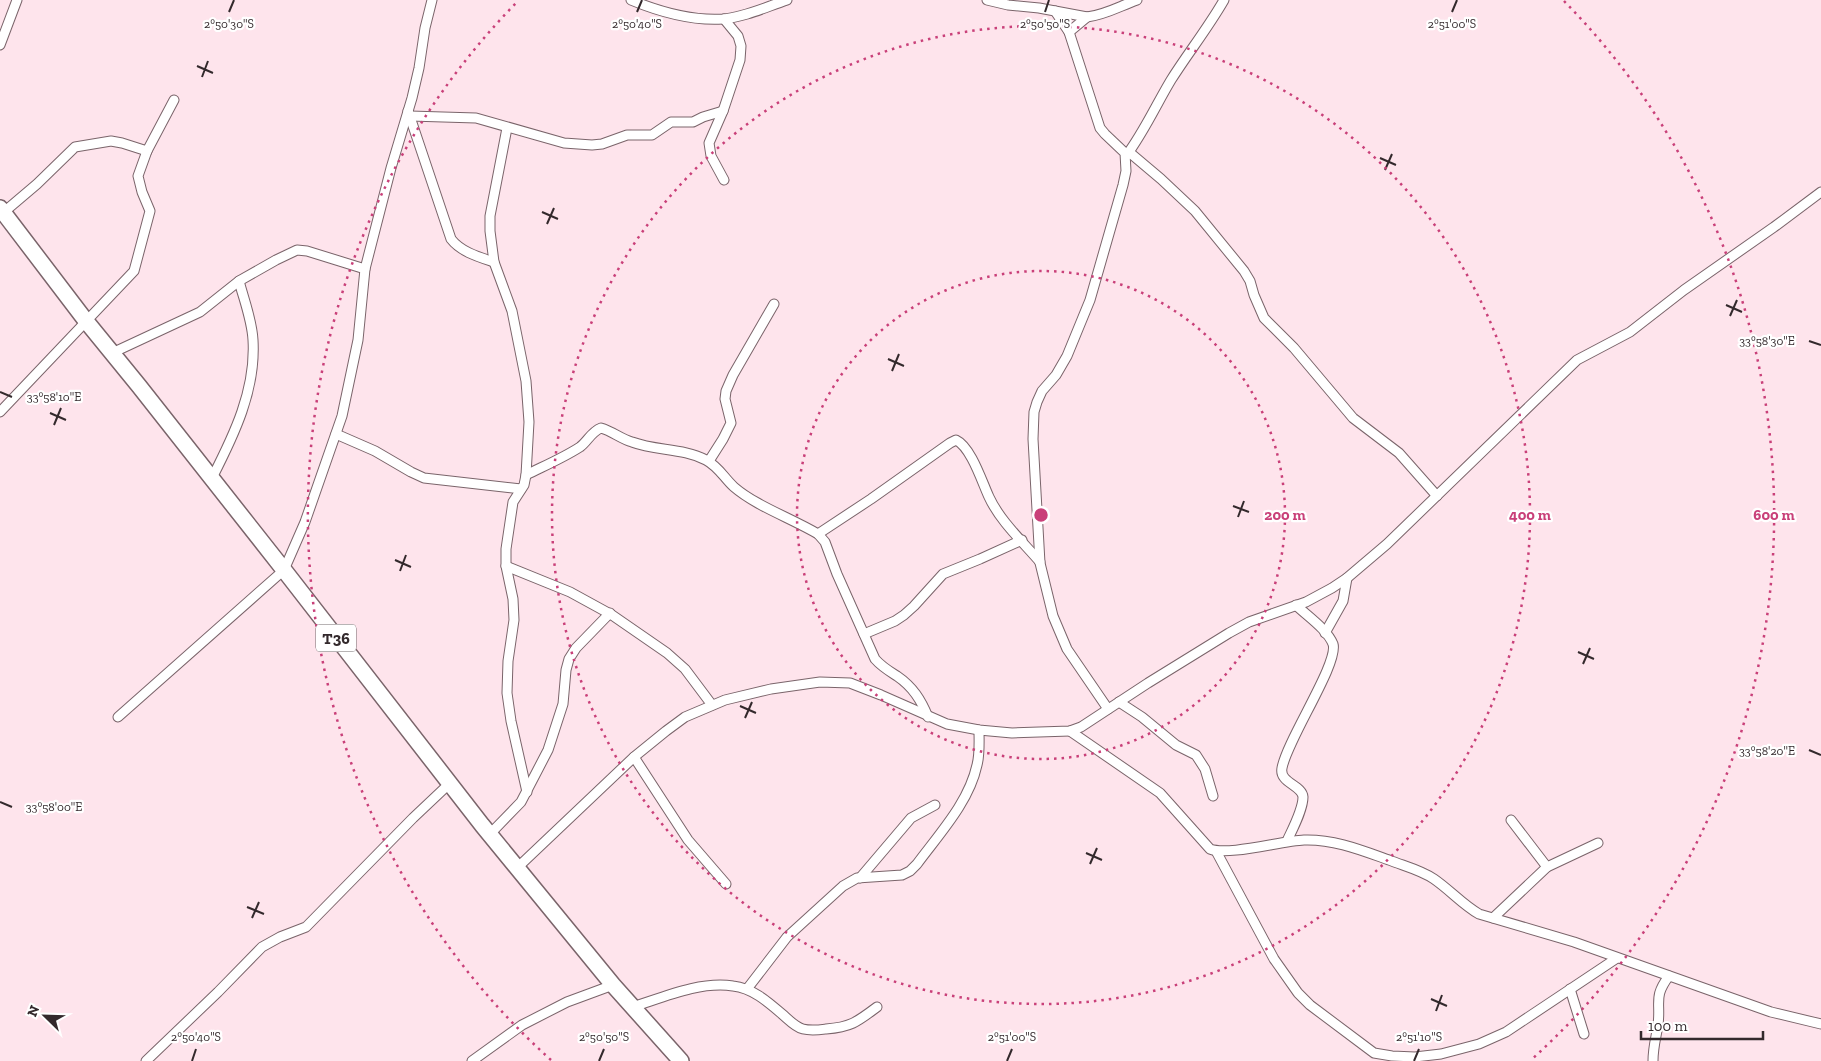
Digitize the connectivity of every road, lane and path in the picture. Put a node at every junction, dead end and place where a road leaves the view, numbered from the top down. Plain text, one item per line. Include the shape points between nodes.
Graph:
1 (17, 0) edge
2 (432, 0) edge
3 (632, 0) edge
4 (787, 0) edge
5 (987, 0) edge
6 (1137, 0) edge
7 (1224, 0) edge
8 (1055, 11) junction
9 (1087, 17) junction
10 (724, 19) junction
11 (1070, 32) junction
12 (0, 45) edge
13 (174, 100) dead end
14 (723, 111) junction
15 (409, 114) junction
16 (507, 128) junction
17 (147, 151) junction
18 (1128, 154) junction
19 (724, 180) dead end
20 (1821, 192) edge
21 (2, 210) edge
22 (494, 262) junction
23 (365, 269) junction
24 (239, 281) junction
25 (774, 304) dead end
26 (86, 321) junction
27 (112, 353) junction
28 (0, 412) edge
29 (336, 434) junction
30 (709, 461) junction
31 (526, 475) junction
32 (212, 478) junction
33 (521, 489) junction
34 (1437, 496) junction
35 (818, 534) junction
36 (1022, 540) junction
37 (1040, 563) junction
38 (506, 566) junction
39 (284, 570) junction
40 (1347, 578) junction
41 (1296, 605) junction
42 (610, 613) junction
43 (1325, 633) junction
44 (864, 634) junction
45 (1119, 702) junction
46 (712, 705) junction
47 (1108, 710) junction
48 (118, 716) dead end
49 (928, 717) junction
50 (979, 730) junction
51 (1070, 731) junction
52 (634, 757) junction
53 (450, 784) junction
54 (527, 792) junction
55 (1213, 796) dead end
56 (935, 805) dead end
57 (1511, 820) dead end
58 (489, 835) junction
59 (1287, 841) junction
60 (1598, 843) dead end
61 (1216, 852) junction
62 (1547, 867) junction
63 (516, 868) junction
64 (860, 878) junction
65 (726, 884) dead end
66 (1492, 918) junction
67 (1617, 958) junction
68 (1669, 976) junction
69 (613, 985) junction
70 (747, 989) junction
71 (1570, 989) junction
72 (633, 1007) junction
73 (877, 1007) dead end
74 (1821, 1024) edge
75 (1584, 1034) dead end
76 (1374, 1053) junction
77 (146, 1061) edge
78 (472, 1061) edge
79 (681, 1061) edge
80 (1366, 1061) edge
81 (1653, 1061) edge

1 - 12 street
2 - 15 street
3 - 10 street via 683,16
4 - 10 street
5 - 8 street
6 - 9 street
7 - 18 street via 1188,52
8 - 9 street
8 - 11 street
9 - 11 street
10 - 14 street via 738,36 741,46 740,60
11 - 18 street via 1100,128
13 - 17 street
14 - 16 street via 693,122 671,122 652,135 627,135 592,145 564,143
14 - 19 street via 709,144 711,156
15 - 16 street via 476,118
15 - 22 street via 451,239 466,251
15 - 23 street via 390,168
16 - 22 street via 490,216
17 - 21 street via 110,141 75,147 38,184
17 - 26 street via 138,176 150,215 137,264 132,274
18 - 34 street via 1161,178 1195,211 1244,271 1264,318 1353,418 1399,453
18 - 37 street via 1123,185 1090,300 1067,356 1042,391 1034,412
20 - 34 street via 1630,332 1577,360
21 - 26 highway, T36
22 - 31 street via 512,311 526,381 529,422
23 - 24 street via 301,250
23 - 29 street via 358,340
24 - 27 street via 200,312
24 - 32 street via 253,340 252,368 248,393 231,440
25 - 30 street via 733,374 726,399 730,423
26 - 27 highway, T36
26 - 28 street
27 - 32 highway, T36
29 - 33 street via 424,478
29 - 39 street
30 - 31 street via 688,453 632,442 601,428 572,451
30 - 35 street via 734,487 753,500
31 - 33 street
32 - 39 highway, T36
33 - 38 street via 512,508
34 - 40 street
35 - 36 street via 956,440 969,455 996,508
35 - 44 street via 825,542
36 - 37 street
36 - 44 street via 943,574 899,618
37 - 47 street via 1059,633
38 - 42 street via 570,592
38 - 54 street via 514,620 507,693
39 - 48 street
39 - 53 highway, T36
40 - 41 street
40 - 43 street via 1343,601
41 - 43 street
41 - 45 street via 1249,622
42 - 46 street via 685,669
42 - 54 street via 569,659 561,712 548,750
43 - 59 street via 1334,652 1331,662 1282,768 1284,778 1303,798
44 - 49 street via 875,659 912,688
45 - 47 street
45 - 55 street via 1176,745 1196,755 1206,769
46 - 49 street via 771,689 820,682 850,683
46 - 52 street via 686,717
47 - 51 street
49 - 50 street
50 - 51 street via 1012,733
50 - 64 street via 978,763 973,780 963,801 918,864 902,875
51 - 61 street via 1160,793 1206,846
52 - 63 street
52 - 65 street via 688,840
53 - 58 highway, T36
53 - 77 street via 306,927 262,947
54 - 58 street
56 - 64 street via 911,818
57 - 62 street
58 - 63 highway, T36
59 - 61 street
59 - 66 street via 1349,845 1420,871 1469,908
60 - 62 street
61 - 76 street via 1274,959 1298,993
62 - 66 street
63 - 69 highway, T36
64 - 70 street via 844,886 787,937
66 - 67 street
67 - 68 street
67 - 71 street
68 - 74 street via 1771,1012
68 - 81 street via 1658,996
69 - 72 highway, T36
69 - 78 street via 567,1002 522,1025
70 - 72 street via 712,985
70 - 73 street via 769,1002 797,1027 812,1031 845,1027
71 - 75 street
71 - 76 street via 1506,1032 1464,1049 1415,1057
72 - 79 highway, T36
76 - 80 street

